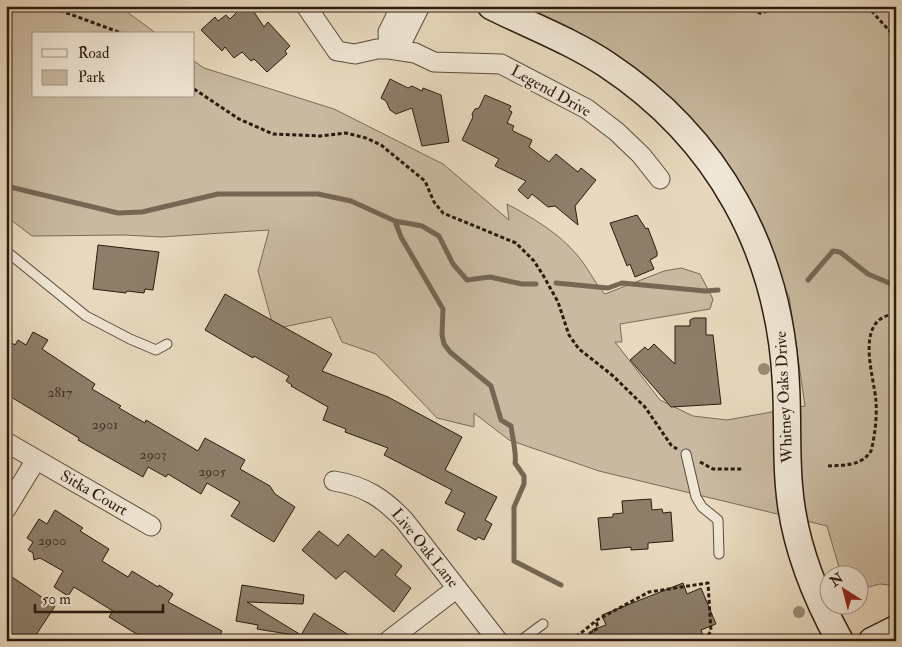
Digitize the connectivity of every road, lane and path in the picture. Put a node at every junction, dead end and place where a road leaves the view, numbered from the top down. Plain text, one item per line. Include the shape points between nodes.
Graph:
1 (48, 6) edge
2 (306, 6) edge
3 (492, 6) edge
4 (739, 6) edge
5 (789, 6) edge
6 (867, 6) edge
7 (408, 12) edge
8 (119, 32) edge
9 (896, 38) edge
10 (389, 49) junction
11 (195, 90) edge
12 (660, 180) dead end
13 (6, 251) edge
14 (896, 314) edge
15 (167, 344) dead end
16 (6, 442) edge
17 (686, 454) junction
18 (36, 460) junction
19 (828, 466) dead end
20 (742, 469) dead end
21 (334, 480) dead end
22 (6, 509) edge
23 (151, 526) dead end
24 (719, 554) dead end
25 (457, 588) junction
26 (596, 621) junction
27 (543, 624) dead end
28 (896, 629) edge
29 (388, 641) edge
30 (498, 641) edge
31 (520, 641) edge
32 (571, 641) edge
33 (592, 641) edge
34 (704, 641) edge
35 (840, 641) edge
36 (872, 641) edge

1 - 8 path
2 - 10 street, Legend Drive via 337,51 355,54
3 - 35 street, Whitney Oaks Drive via 604,63 655,100 701,149 740,209 767,272 780,325 786,385 789,488 795,524 819,598
4 - 5 path via 760,13
6 - 9 path
7 - 10 street via 388,32
10 - 12 street, Legend Drive via 415,53 434,62 501,64 587,109 635,149
11 - 17 path via 239,120 272,134 321,136 346,133 381,145 425,181 443,213 516,243 544,274 569,335 579,349 645,406 671,445
13 - 15 lane via 66,301 100,324 156,350
14 - 19 path via 881,320 872,330 869,341 868,355 876,402 871,451 856,464
16 - 18 street, Sitka Court
17 - 20 path via 713,469
17 - 24 lane via 696,497 702,507 718,520
18 - 22 street
18 - 23 street, Sitka Court
21 - 25 street, Live Oak Lane via 370,490 388,502
25 - 29 street
25 - 30 street, Live Oak Lane
26 - 32 path
26 - 33 path via 598,628 590,633
26 - 34 path via 649,592 708,583 711,631
27 - 31 lane
28 - 36 street

